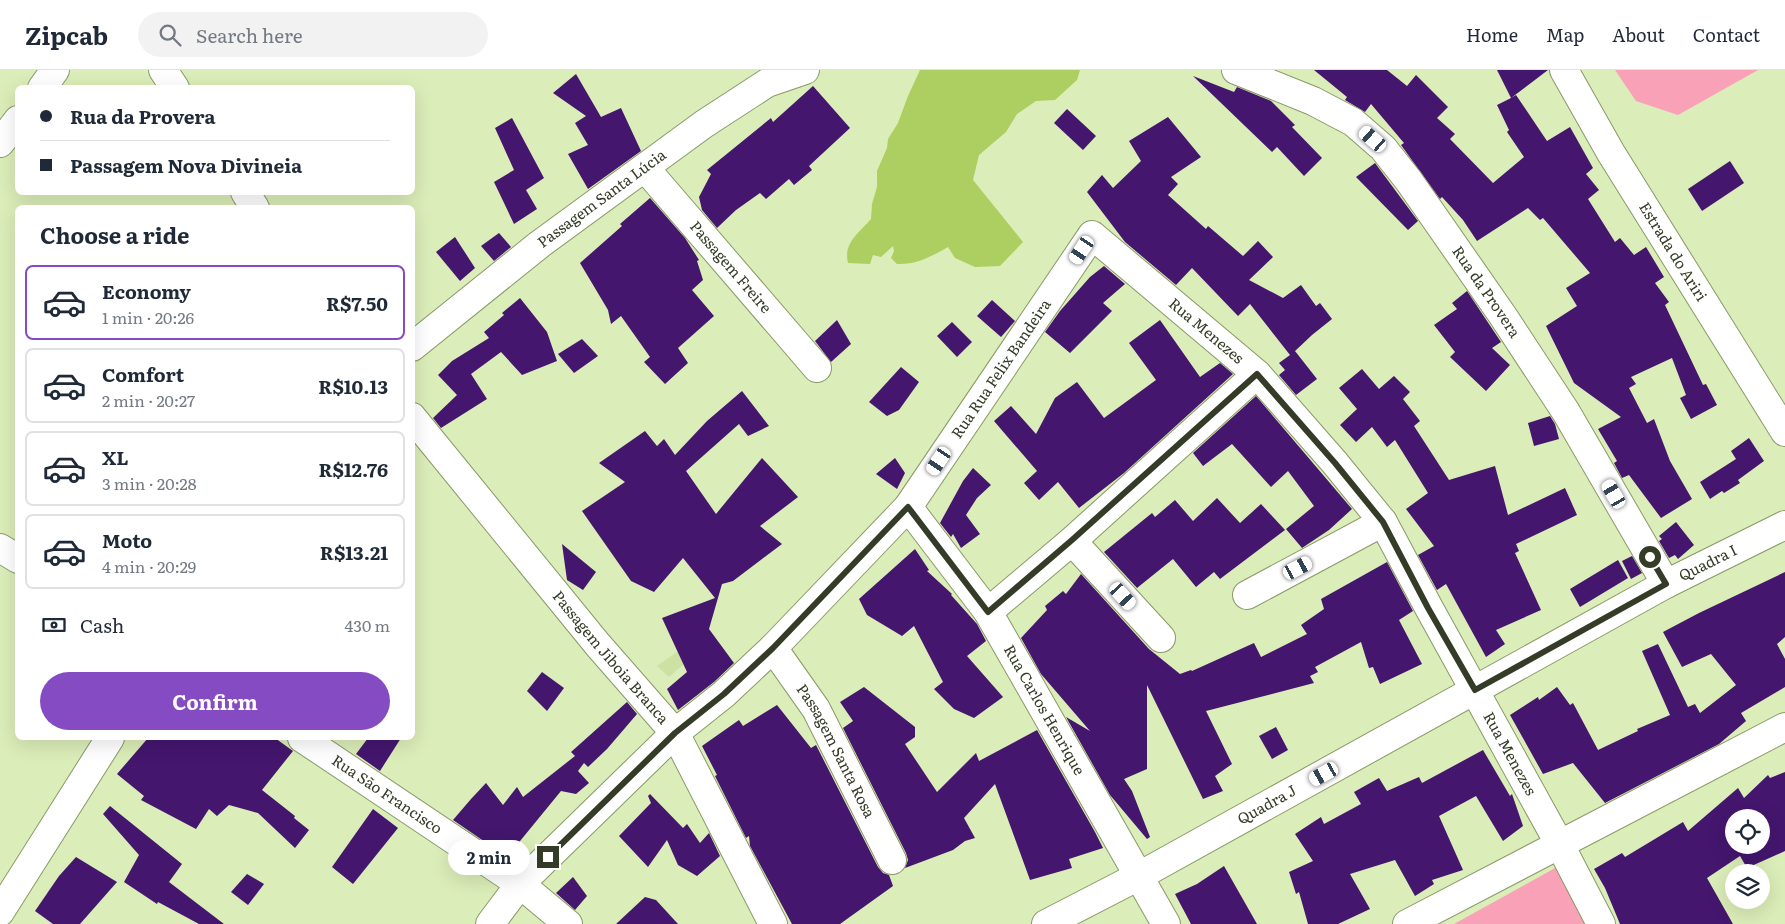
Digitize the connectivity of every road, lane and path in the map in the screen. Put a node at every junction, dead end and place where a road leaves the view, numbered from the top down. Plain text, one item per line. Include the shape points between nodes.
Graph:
1 (54, 70) edge
2 (163, 70) edge
3 (805, 70) edge
4 (1236, 70) edge
5 (1564, 70) edge
6 (44, 85) edge
7 (173, 85) edge
8 (15, 124) edge
9 (0, 144) edge
10 (645, 168) junction
11 (1092, 235) joint
12 (415, 345) edge
13 (817, 368) dead end
14 (1257, 374) junction
15 (415, 421) edge
16 (1785, 432) edge
17 (908, 507) junction
18 (1383, 522) junction
19 (1785, 525) edge
20 (1072, 540) junction
21 (0, 548) edge
22 (15, 557) edge
23 (1666, 584) junction
24 (1247, 595) dead end
25 (988, 612) junction
26 (1160, 638) dead end
27 (773, 648) junction
28 (1475, 690) junction
29 (1785, 727) edge
30 (675, 733) junction
31 (109, 740) edge
32 (305, 740) edge
33 (1560, 844) junction
34 (892, 860) dead end
35 (1139, 876) junction
36 (520, 884) junction
37 (0, 912) edge
38 (490, 924) edge
39 (568, 924) edge
40 (773, 924) edge
41 (1046, 924) edge
42 (1166, 924) edge
43 (1407, 924) edge
44 (1601, 924) edge

1 - 6 street
2 - 7 street
3 - 10 street, Passagem Santa Lúcia via 767,83
4 - 23 street, Rua da Provera via 1313,101 1352,122 1383,148 1415,189 1550,388
5 - 16 street, Estrada do Ariri via 1611,153
8 - 9 street
10 - 12 street, Passagem Santa Lúcia via 540,244
10 - 13 street, Passagem Freire
11 - 14 street, Rua Menezes
11 - 17 street, Rua Rua Felix Bandeira
14 - 18 street, Rua Menezes
14 - 20 street
15 - 30 street, Passagem Jiboia Branca via 598,645
17 - 25 street, Rua Carlos Henrique
17 - 27 street, Rua Rua Felix Bandeira
18 - 24 street
18 - 28 street, Rua Menezes
19 - 23 street, Quadra I
20 - 25 street
20 - 26 street
21 - 22 street
23 - 28 street, Quadra I
25 - 35 street, Rua Carlos Henrique
27 - 30 street, Rua Rua Felix Bandeira via 724,694
27 - 34 street, Passagem Santa Rosa via 816,708
28 - 33 street, Rua Menezes
28 - 35 street, Quadra J
29 - 33 street
30 - 36 street, Rua Rua Felix Bandeira
30 - 40 street, Passagem Jiboia Branca
31 - 37 street
32 - 36 street, Rua São Francisco
33 - 43 street
33 - 44 street, Rua Menezes
35 - 41 street, Quadra J
35 - 42 street, Rua Carlos Henrique
36 - 38 street, Rua Rua Felix Bandeira
36 - 39 street, Rua São Francisco

